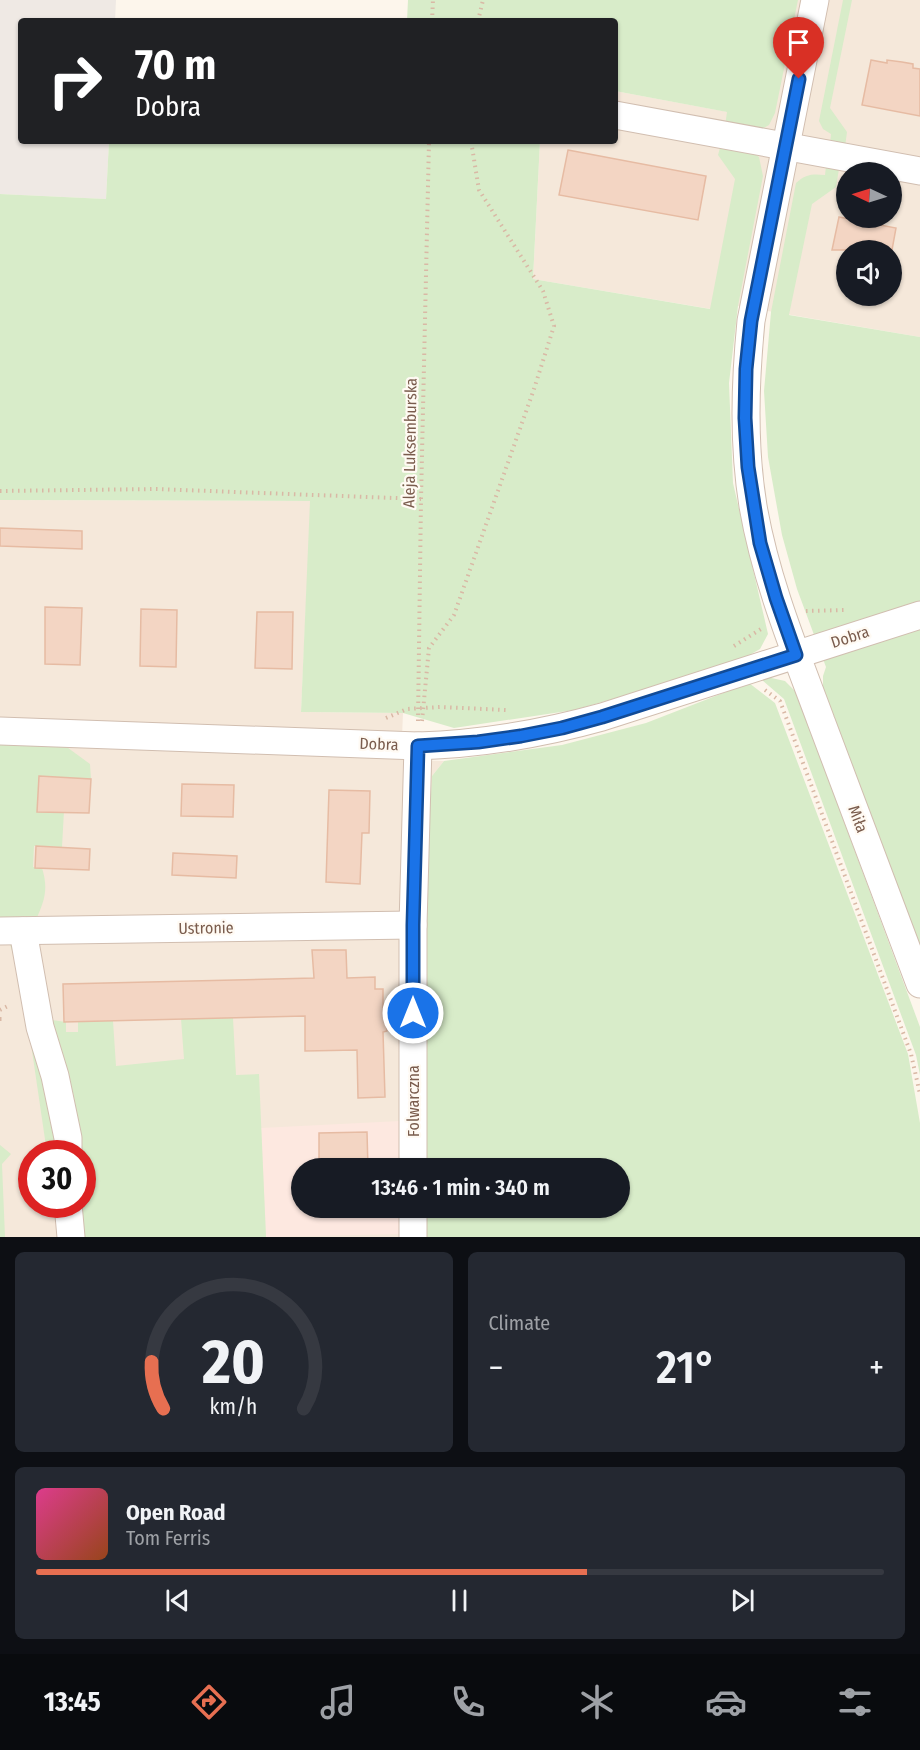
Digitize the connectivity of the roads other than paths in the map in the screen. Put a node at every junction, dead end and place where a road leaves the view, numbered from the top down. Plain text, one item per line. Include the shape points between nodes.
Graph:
1 (815, 0) edge
2 (618, 116) edge
3 (785, 146) junction
4 (920, 171) edge
5 (920, 615) edge
6 (796, 655) junction
7 (0, 731) edge
8 (418, 746) junction
9 (413, 925) junction
10 (12, 931) edge
11 (920, 984) edge
12 (68, 1140) edge
13 (413, 1158) edge
14 (69, 1218) edge
15 (413, 1218) edge
16 (71, 1237) edge
17 (413, 1237) edge

1 - 3 street, Miła
2 - 3 street
3 - 4 street
3 - 6 street, Miła via 751,321 745,418 760,543
5 - 6 street, Dobra
6 - 8 street, Dobra via 562,728 478,742
6 - 11 street, Miła
7 - 8 street, Dobra
8 - 9 street, Folwarczna
9 - 10 street, Ustronie
9 - 13 street, Folwarczna
10 - 12 street via 55,1077
14 - 16 street
15 - 17 street

